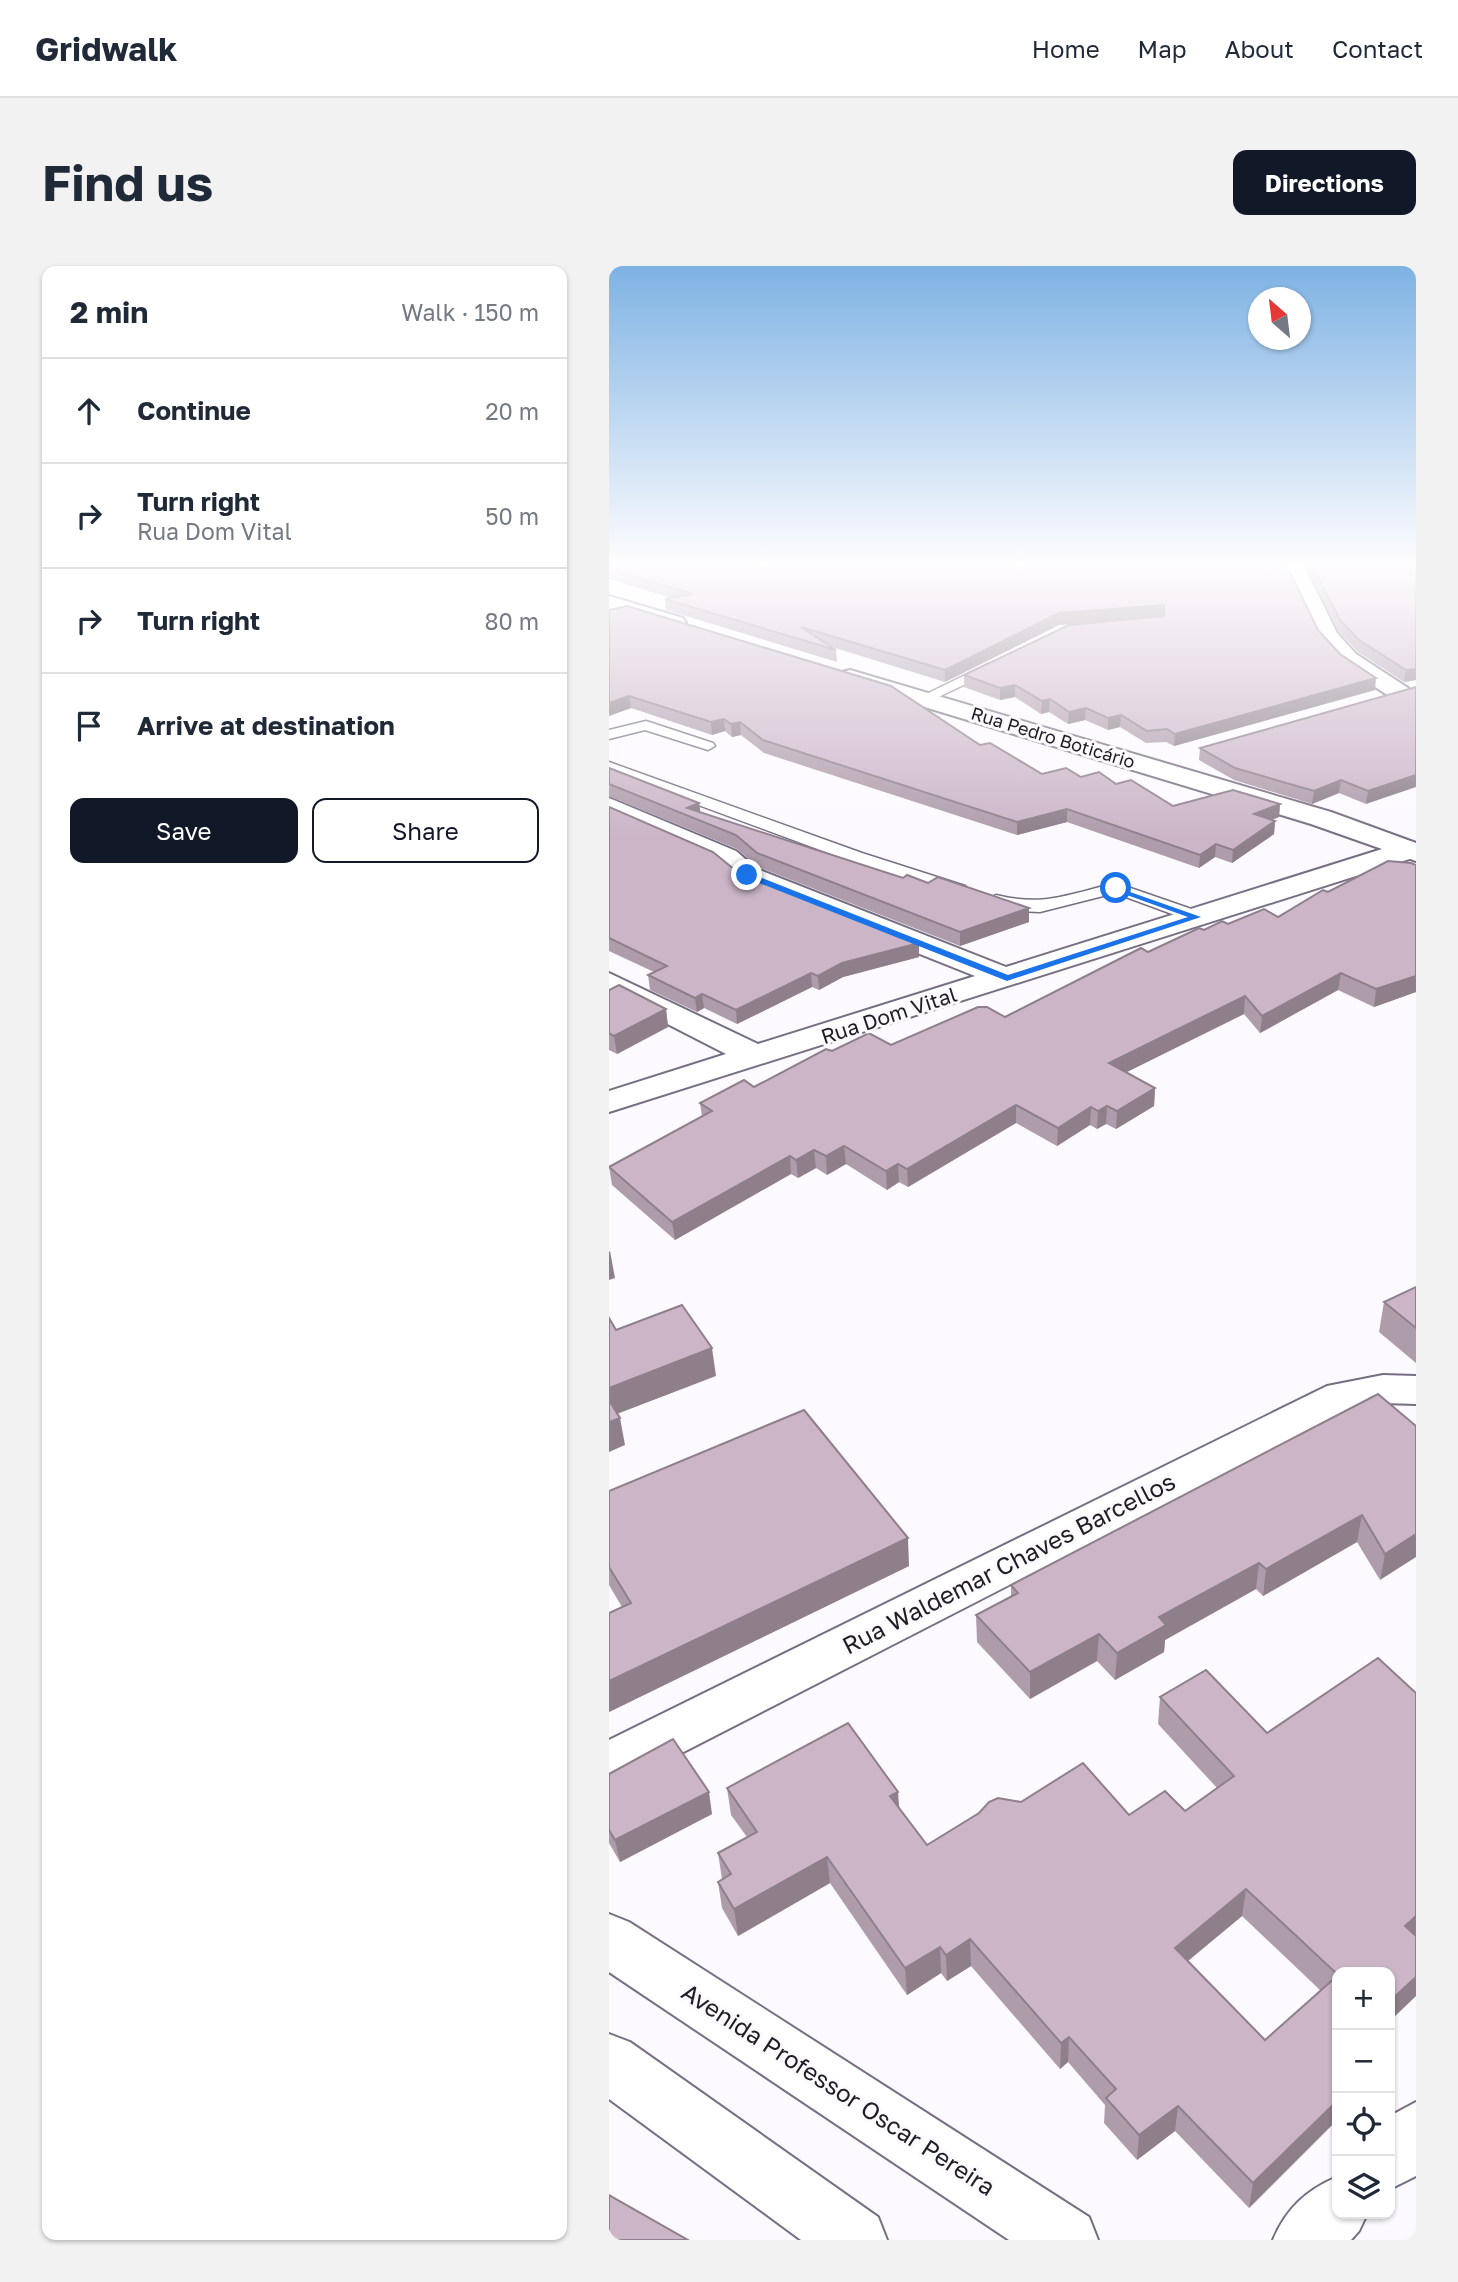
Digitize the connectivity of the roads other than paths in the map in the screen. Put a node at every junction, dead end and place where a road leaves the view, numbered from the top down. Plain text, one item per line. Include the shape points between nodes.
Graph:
1 (1344, 654) edge
2 (1006, 659) edge
3 (832, 671) edge
4 (1408, 691) edge
5 (923, 699) junction
6 (1373, 701) edge
7 (609, 735) edge
8 (708, 746) dead end
9 (1184, 754) dead end
10 (1144, 765) junction
11 (609, 767) edge
12 (609, 806) edge
13 (1412, 852) edge
14 (1197, 917) junction
15 (1007, 978) junction
16 (609, 982) edge
17 (757, 1057) junction
18 (609, 1102) edge
19 (1416, 1390) edge
20 (609, 1765) edge
21 (609, 1940) edge
22 (609, 2063) edge
23 (1416, 2133) edge
24 (1392, 2156) edge
25 (1332, 2214) edge
26 (855, 2240) edge
27 (1066, 2240) edge
28 (1305, 2240) edge

1 - 4 street
2 - 5 lane
3 - 5 street, Rua Pedro Boticário
4 - 6 street
5 - 10 street, Rua Pedro Boticário
7 - 8 lane via 646,725
9 - 10 street
10 - 13 street, Rua Pedro Boticário via 1321,818
11 - 14 lane via 856,857 1017,906 1040,907 1116,888
12 - 15 street via 726,857 747,875
13 - 14 street, Rua Dom Vital
14 - 15 street, Rua Dom Vital
15 - 17 street, Rua Dom Vital
16 - 17 street
17 - 18 street, Rua Dom Vital
19 - 20 street, Rua Waldemar Chaves Barcellos via 1384,1389 1342,1396
21 - 27 street, Avenida Professor Oscar Pereira
22 - 26 street
23 - 24 street
25 - 28 street

